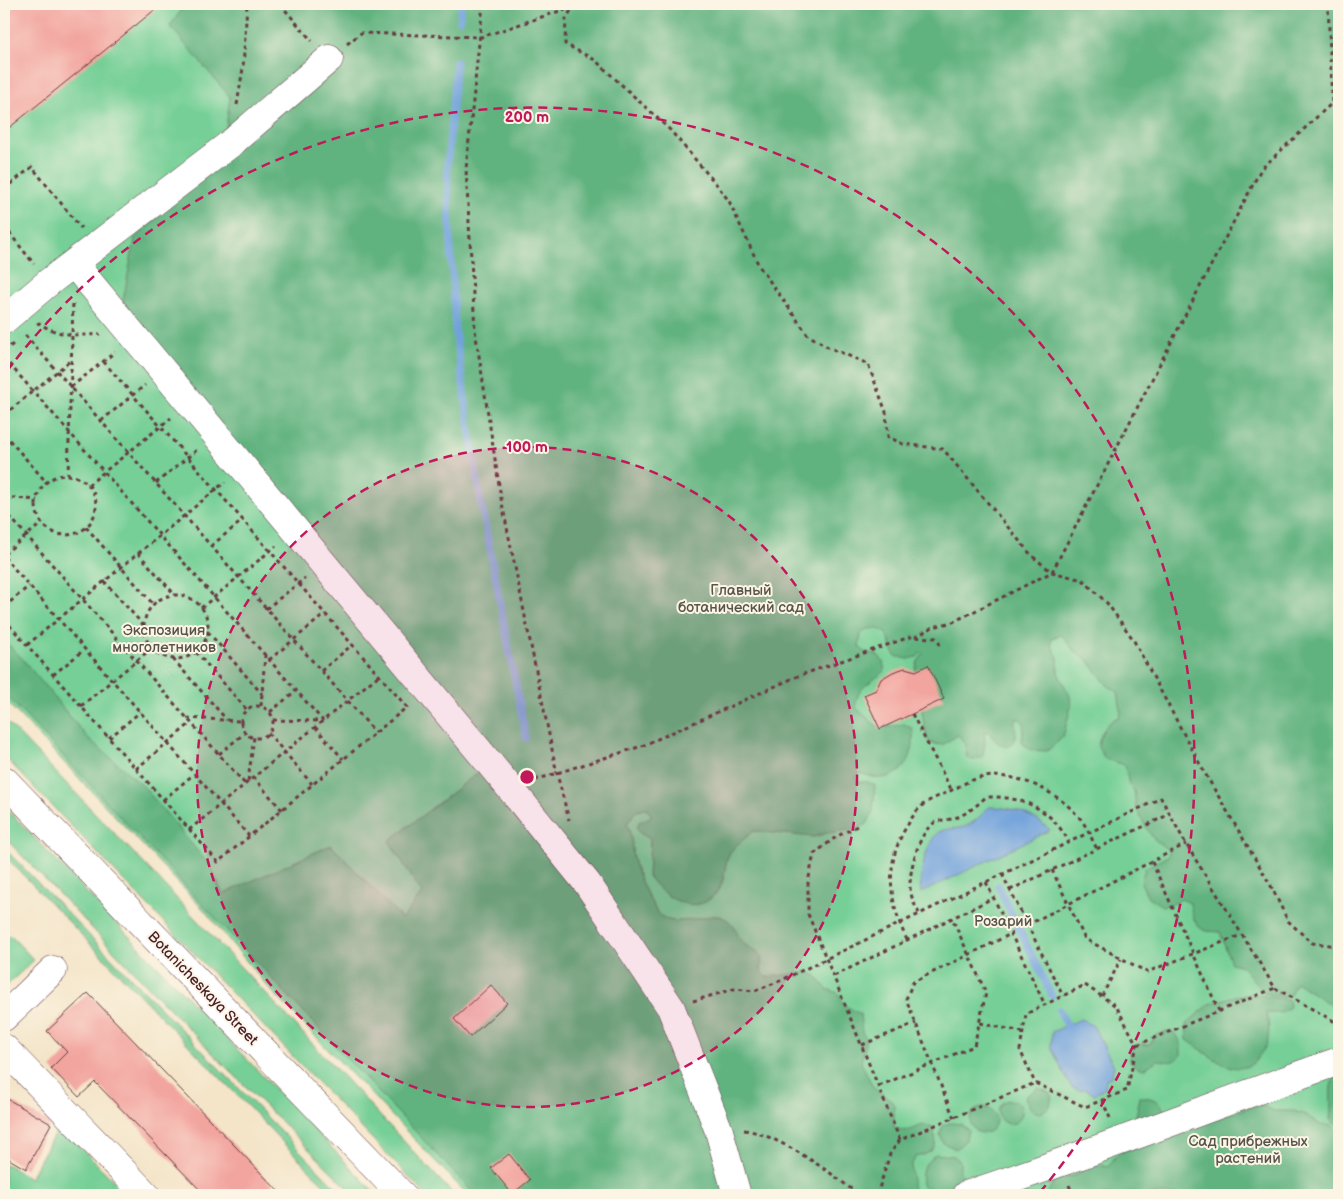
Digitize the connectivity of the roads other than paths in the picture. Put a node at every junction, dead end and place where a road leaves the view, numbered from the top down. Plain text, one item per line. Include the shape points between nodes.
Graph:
1 (329, 59) road end
2 (74, 264) junction
3 (14, 327) edge
4 (4, 780) edge
5 (53, 970) dead end
6 (4, 1017) edge
7 (4, 1048) edge
8 (1339, 1061) edge
9 (146, 1195) edge
10 (402, 1195) edge
11 (737, 1195) edge
12 (966, 1195) edge

1 - 2 main road via 230,144
2 - 3 main road via 49,282
2 - 11 main road via 587,883 670,1008 719,1131
4 - 10 main road, Botanicheskaya Street
5 - 6 main road
7 - 9 main road
8 - 12 main road via 1060,1164

